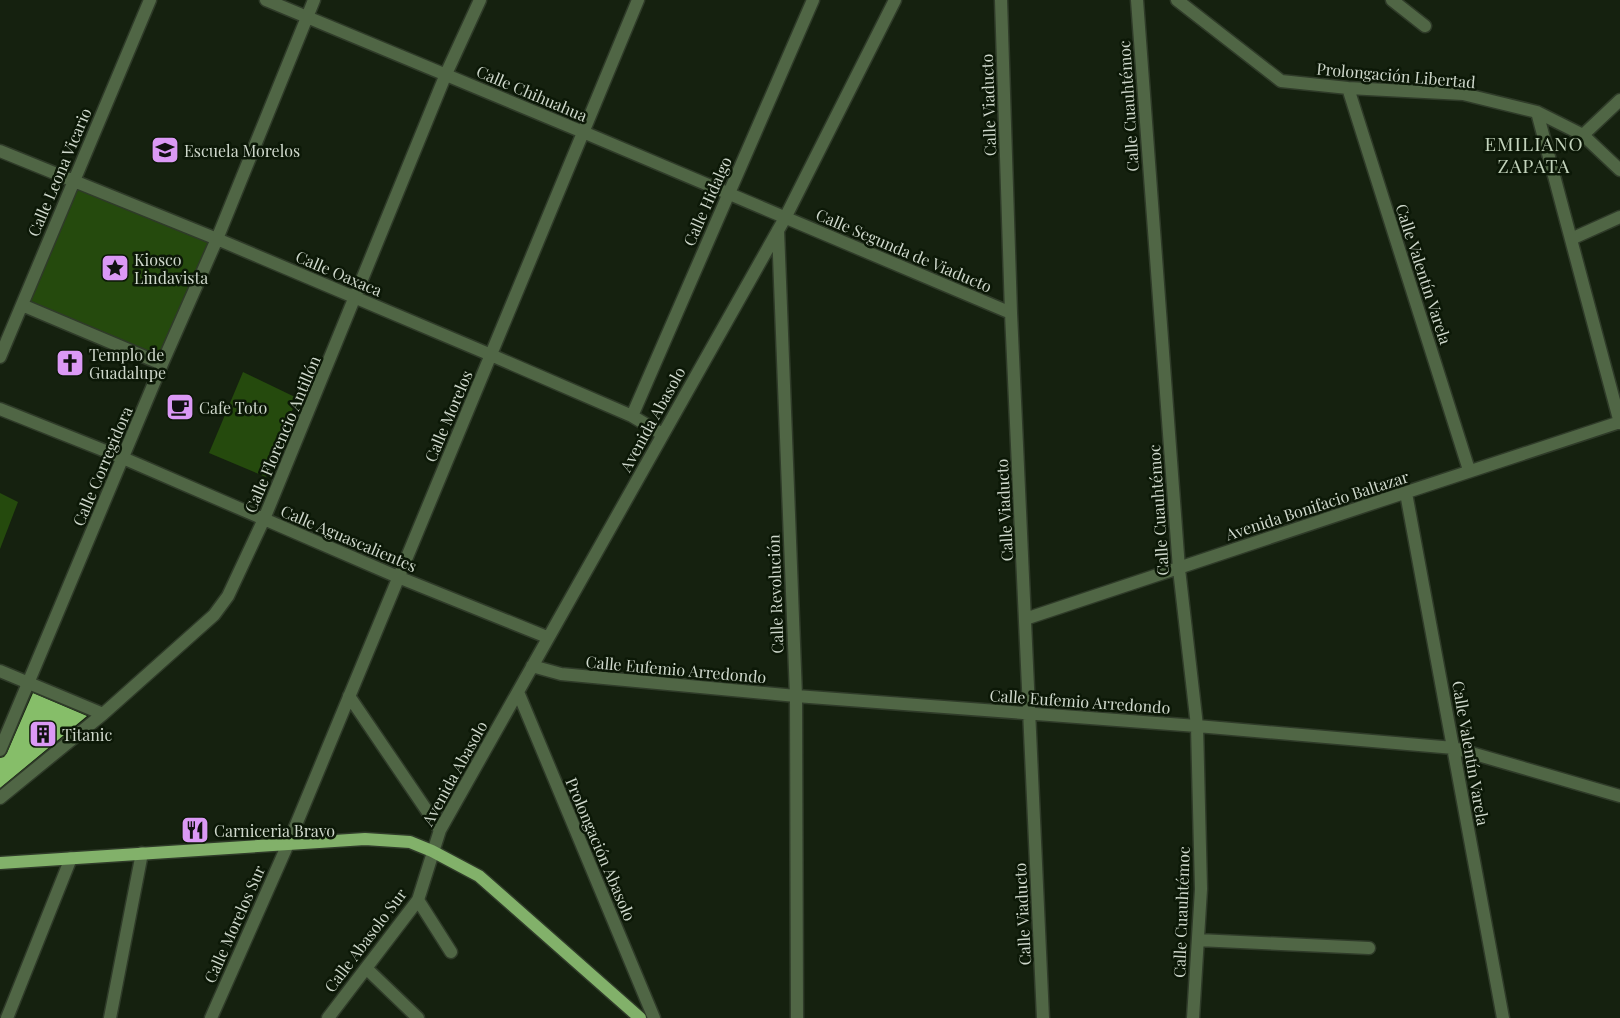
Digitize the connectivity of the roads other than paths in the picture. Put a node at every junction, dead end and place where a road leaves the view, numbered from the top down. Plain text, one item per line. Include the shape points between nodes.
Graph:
1 (150, 0) edge
2 (266, 0) edge
3 (314, 0) edge
4 (480, 0) edge
5 (638, 0) edge
6 (813, 0) edge
7 (894, 0) edge
8 (1000, 0) edge
9 (1137, 0) edge
10 (1177, 0) edge
11 (1392, 0) edge
12 (307, 16) junction
13 (1425, 26) dead end
14 (446, 74) junction
15 (1348, 88) junction
16 (1620, 100) edge
17 (1537, 112) junction
18 (583, 132) junction
19 (1583, 135) junction
20 (0, 151) edge
21 (1620, 170) edge
22 (73, 180) junction
23 (728, 194) junction
24 (1620, 217) edge
25 (784, 218) junction
26 (778, 230) junction
27 (217, 239) junction
28 (1571, 239) junction
29 (356, 298) junction
30 (22, 305) junction
31 (1011, 313) junction
32 (491, 355) junction
33 (0, 357) edge
34 (162, 364) junction
35 (0, 409) edge
36 (632, 416) junction
37 (1620, 422) edge
38 (662, 434) junction
39 (123, 458) junction
40 (1469, 470) junction
41 (1406, 493) junction
42 (264, 519) junction
43 (1179, 569) junction
44 (398, 577) junction
45 (1025, 619) junction
46 (547, 638) junction
47 (532, 666) junction
48 (0, 672) edge
49 (28, 683) junction
50 (518, 692) junction
51 (349, 696) junction
52 (796, 696) junction
53 (103, 714) junction
54 (1030, 714) junction
55 (1197, 726) junction
56 (1454, 748) junction
57 (0, 750) edge
58 (1620, 796) edge
59 (0, 798) edge
60 (440, 830) junction
61 (288, 844) junction
62 (432, 851) junction
63 (142, 853) junction
64 (71, 858) junction
65 (0, 863) edge
66 (418, 900) junction
67 (1198, 940) junction
68 (1369, 948) dead end
69 (450, 952) dead end
70 (366, 968) junction
71 (7, 1018) edge
72 (110, 1018) edge
73 (210, 1018) edge
74 (328, 1018) edge
75 (418, 1018) edge
76 (640, 1018) edge
77 (654, 1018) edge
78 (797, 1018) edge
79 (1043, 1018) edge
80 (1193, 1018) edge
81 (1503, 1018) edge

1 - 22 street, Calle Leona Vicario
2 - 12 street, Calle Chihuahua
3 - 12 street, Calle Corregidora
4 - 14 street, Calle Florencio Antillón
5 - 18 street, Calle Morelos
6 - 23 street, Calle Hidalgo
7 - 25 street, Avenida Abasolo
8 - 31 street, Calle Viaducto
9 - 43 street, Calle Cuauhtémoc
10 - 15 street, Prolongación Libertad via 1281,81
11 - 13 street
12 - 14 street, Calle Chihuahua
12 - 27 street, Calle Corregidora
14 - 18 street, Calle Chihuahua
14 - 29 street, Calle Florencio Antillón
15 - 17 street, Prolongación Libertad via 1463,94
15 - 40 street, Calle Valentín Varela
16 - 19 street
17 - 19 street, Prolongación Libertad
17 - 28 street
18 - 23 street, Calle Chihuahua
18 - 32 street, Calle Morelos
19 - 21 street, Prolongación Libertad
20 - 22 street, Calle Oaxaca
22 - 27 street, Calle Oaxaca
22 - 30 street, Calle Leona Vicario
23 - 25 street, Calle Chihuahua
23 - 36 street, Calle Hidalgo
24 - 28 street
25 - 26 street, Avenida Abasolo
25 - 31 street, Calle Segunda de Viaducto
26 - 38 street, Avenida Abasolo
26 - 52 street, Calle Revolución
27 - 29 street, Calle Oaxaca
27 - 34 street, Calle Corregidora
28 - 37 street
29 - 32 street, Calle Oaxaca
29 - 42 street, Calle Florencio Antillón
30 - 33 street, Calle Leona Vicario
30 - 34 street
31 - 45 street, Calle Viaducto
32 - 36 street, Calle Oaxaca
32 - 44 street, Calle Morelos
34 - 39 street, Calle Corregidora
35 - 39 street, Calle Aguascalientes
36 - 38 street, Calle Oaxaca
37 - 40 street, Avenida Bonifacio Baltazar
38 - 46 street, Avenida Abasolo
39 - 42 street, Calle Aguascalientes
39 - 49 street, Calle Corregidora
40 - 41 street, Avenida Bonifacio Baltazar
41 - 43 street, Avenida Bonifacio Baltazar
41 - 56 street, Calle Valentín Varela
42 - 44 street, Calle Aguascalientes
42 - 53 street, Calle Florencio Antillón via 228,596 214,615
43 - 45 street, Avenida Bonifacio Baltazar
43 - 55 street, Calle Cuauhtémoc
44 - 46 street, Calle Aguascalientes
44 - 51 street, Calle Morelos
45 - 54 street, Calle Viaducto
46 - 47 street, Avenida Abasolo
47 - 50 street, Avenida Abasolo
47 - 52 street, Calle Eufemio Arredondo via 561,674
48 - 49 street
49 - 53 street
49 - 57 street, Calle Corregidora
50 - 60 street, Avenida Abasolo
50 - 77 street, Prolongación Abasolo
51 - 60 street
51 - 61 street, Calle Morelos
52 - 54 street, Calle Eufemio Arredondo
52 - 78 street, Calle Revolución
53 - 59 street, Calle Florencio Antillón
54 - 55 street, Calle Eufemio Arredondo
54 - 79 street, Calle Viaducto
55 - 56 street, Calle Eufemio Arredondo
55 - 67 street, Calle Cuauhtémoc via 1201,889
56 - 58 street, Calle Eufemio Arredondo
56 - 81 street, Calle Valentín Varela
60 - 62 street, Avenida Abasolo
61 - 62 main road via 366,839 410,842
61 - 63 main road
61 - 73 street, Calle Morelos Sur
62 - 66 street, Calle Abasolo Sur
62 - 76 main road via 479,876
63 - 64 main road
63 - 72 street
64 - 65 main road
64 - 71 street
66 - 69 street
66 - 70 street, Calle Abasolo Sur
67 - 68 street
67 - 80 street, Calle Cuauhtémoc
70 - 74 street, Calle Abasolo Sur
70 - 75 street

